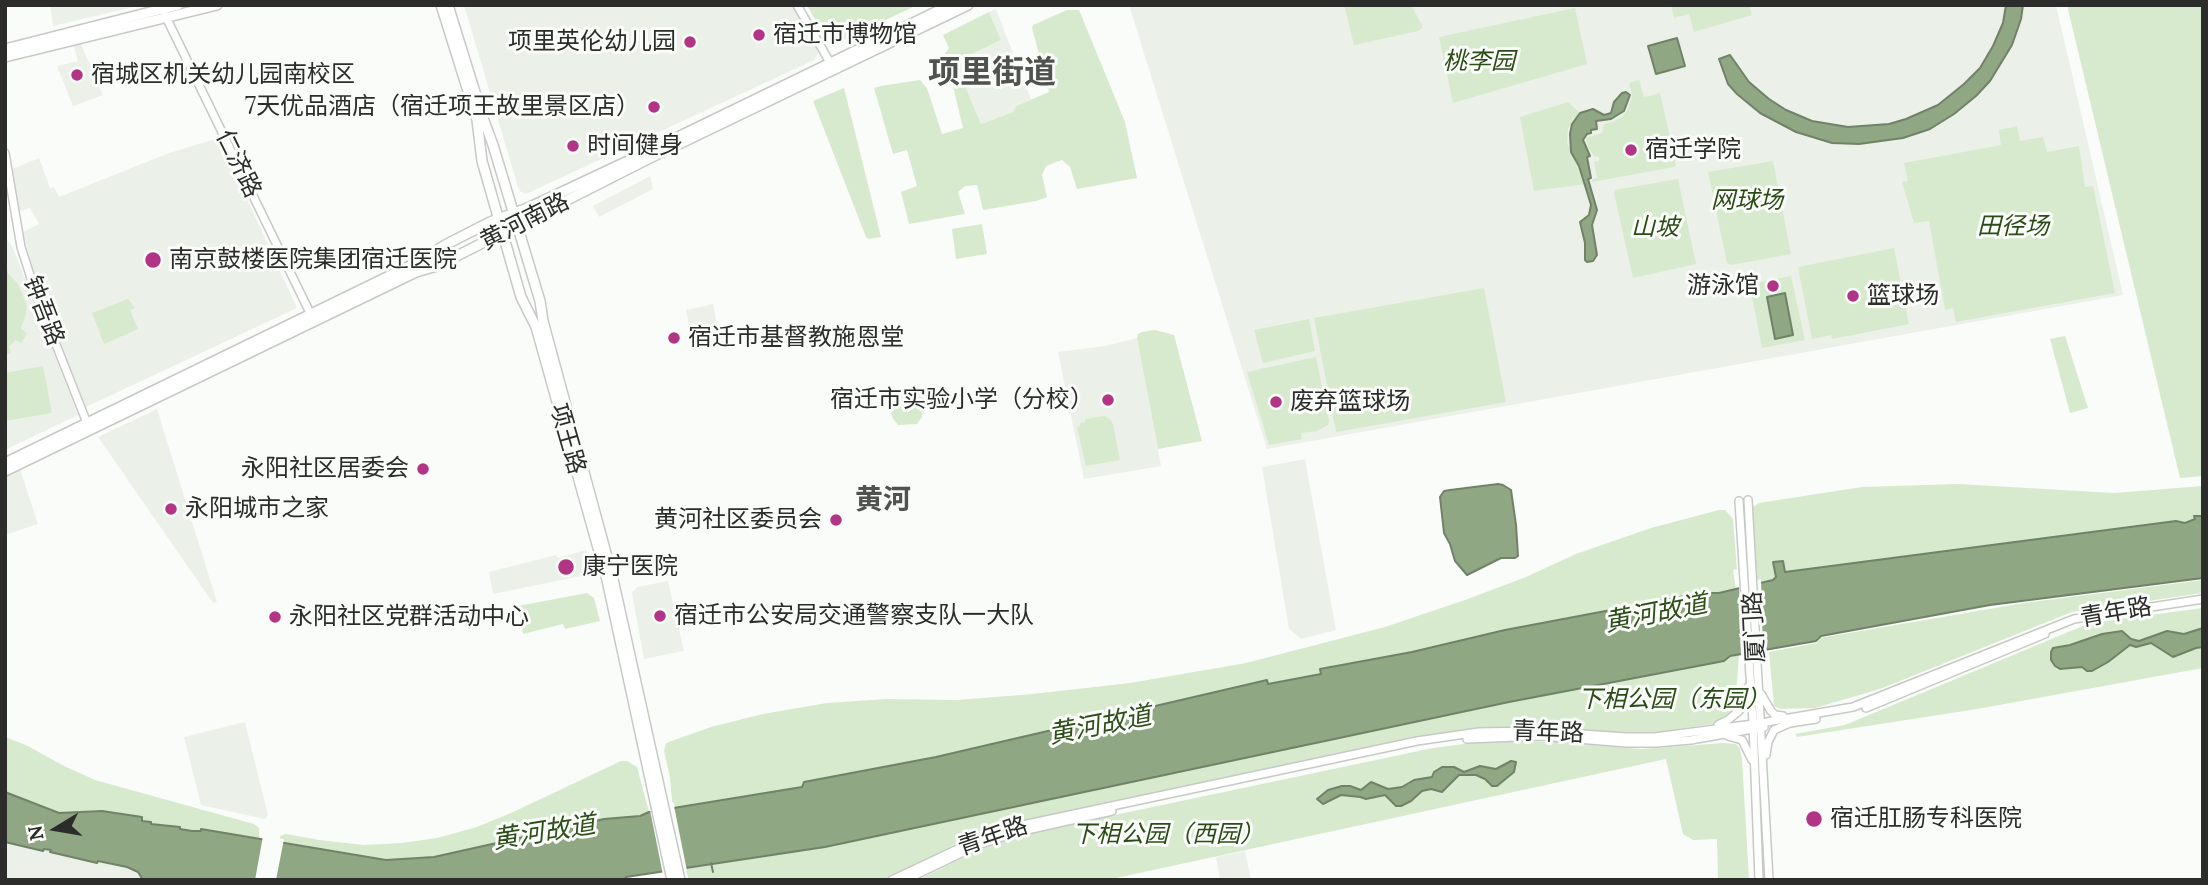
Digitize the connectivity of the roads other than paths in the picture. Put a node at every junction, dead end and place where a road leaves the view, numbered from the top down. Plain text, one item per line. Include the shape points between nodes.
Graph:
1 (178, 5) edge
2 (216, 5) edge
3 (441, 5) edge
4 (448, 5) edge
5 (797, 5) edge
6 (950, 5) edge
7 (968, 5) edge
8 (163, 11) edge
9 (5, 49) edge
10 (5, 57) edge
11 (832, 66) junction
12 (5, 153) edge
13 (514, 213) junction
14 (498, 219) junction
15 (517, 226) junction
16 (502, 234) junction
17 (313, 318) junction
18 (87, 423) junction
19 (5, 463) edge
20 (5, 471) edge
21 (1748, 500) dead end
22 (1739, 501) dead end
23 (1748, 570) junction
24 (2203, 601) edge
25 (1753, 669) junction
26 (1758, 685) junction
27 (1815, 716) junction
28 (1757, 725) junction
29 (1691, 736) junction
30 (1759, 770) junction
31 (657, 788) junction
32 (676, 877) edge
33 (892, 880) edge
34 (905, 880) edge
35 (1759, 880) edge
36 (1769, 880) edge

1 - 8 main road
2 - 8 main road
3 - 14 main road, 项王路 via 477,120
4 - 13 main road, 项王路
5 - 11 street
6 - 11 main road, 黄河南路
7 - 11 main road, 黄河南路
8 - 9 main road
8 - 10 main road
8 - 17 street, 仁济路
11 - 13 main road, 黄河南路
11 - 15 main road, 黄河南路
12 - 18 street, 钟吾路 via 20,247
13 - 14 main road, 黄河南路
13 - 15 main road, 项王路
14 - 16 main road, 项王路
14 - 17 main road, 黄河南路
15 - 16 main road, 黄河南路
15 - 31 main road, 项王路 via 613,579
16 - 17 main road, 黄河南路
16 - 31 main road, 项王路 via 521,297 536,327 607,580
17 - 18 main road, 黄河南路
17 - 20 main road, 黄河南路
18 - 19 main road, 黄河南路
21 - 23 street, 厦门路
22 - 23 street, 厦门路
23 - 25 street, 厦门路
24 - 27 street, 青年路 via 2074,619 1869,702
25 - 26 street, 厦门路
25 - 28 street, 厦门路
25 - 29 street via 1744,701 1734,716
26 - 27 street via 1775,715
26 - 28 street, 厦门路
27 - 28 street, 青年路
27 - 30 street via 1774,730
28 - 29 street, 青年路
28 - 30 street, 厦门路
29 - 30 street via 1738,737
29 - 33 street, 青年路 via 1479,732 1417,741 1018,826 976,840
29 - 34 street, 青年路 via 1656,743 1484,737 1418,746 1018,832 980,844
30 - 35 street, 厦门路
30 - 36 street, 厦门路
31 - 32 main road, 项王路

